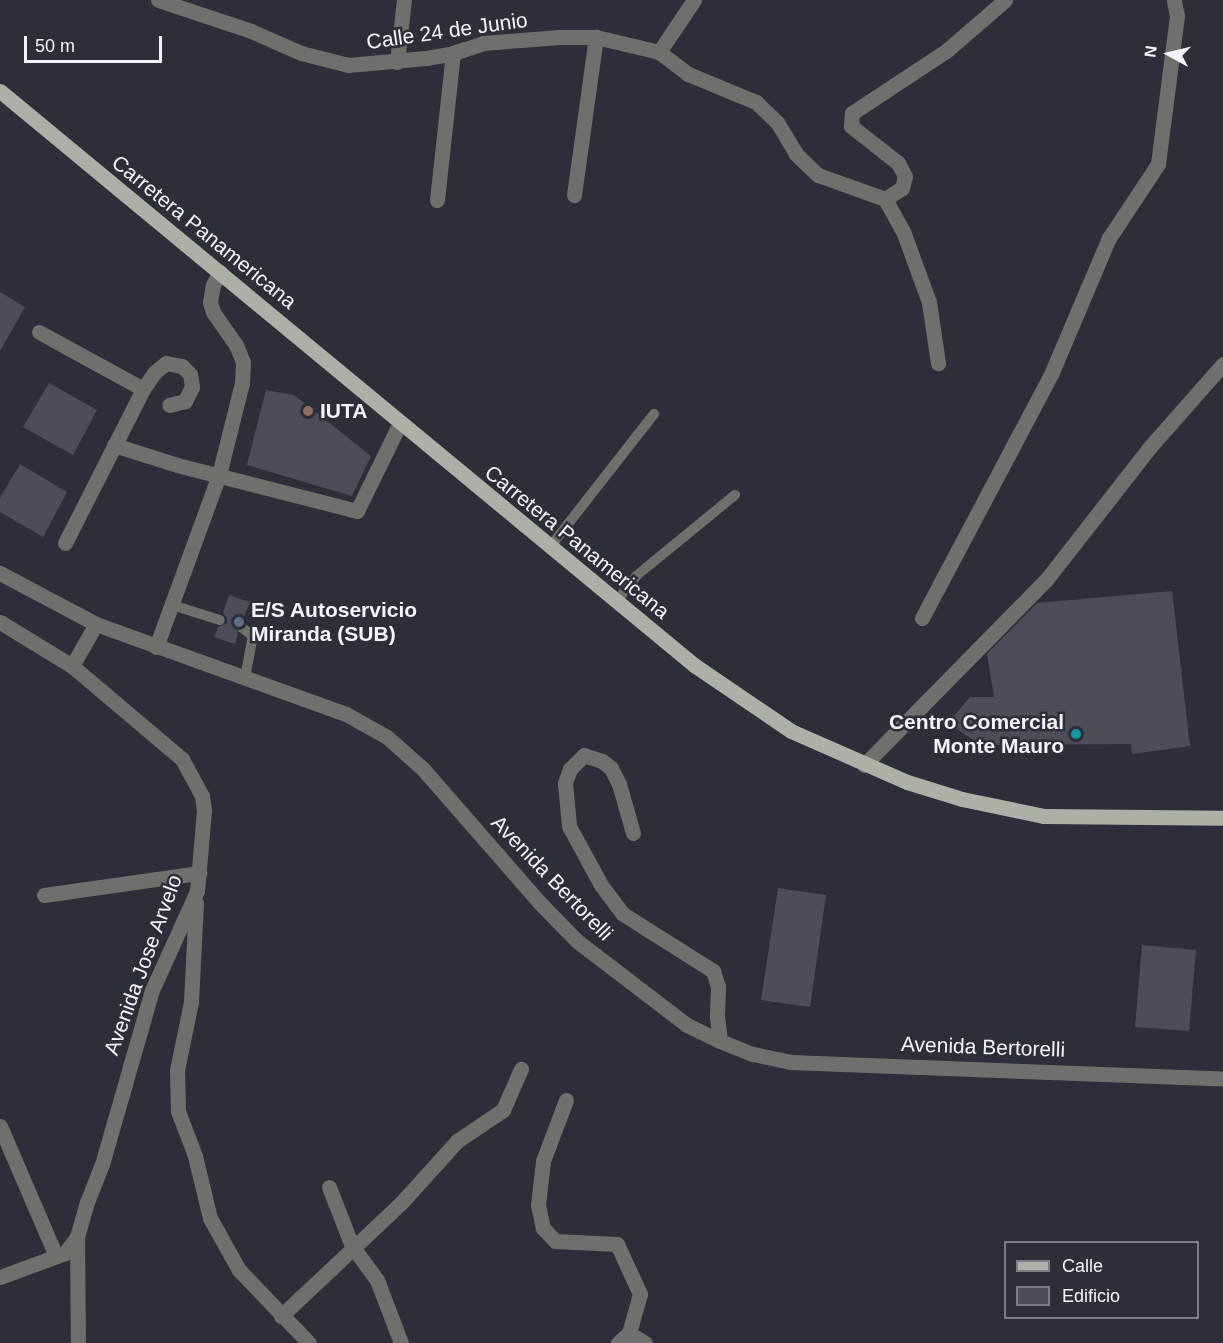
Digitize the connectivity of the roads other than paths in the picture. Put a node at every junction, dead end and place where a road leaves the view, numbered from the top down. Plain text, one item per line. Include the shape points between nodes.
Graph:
1 (158, 0) edge
2 (404, 0) edge
3 (694, 0) edge
4 (1005, 0) edge
5 (1174, 0) edge
6 (596, 37) junction
7 (659, 52) junction
8 (453, 53) junction
9 (397, 62) junction
10 (0, 91) edge
11 (574, 195) dead end
12 (885, 199) junction
13 (437, 200) dead end
14 (220, 272) junction
15 (39, 332) dead end
16 (938, 363) dead end
17 (1223, 364) edge
18 (143, 389) junction
19 (169, 405) dead end
20 (654, 414) dead end
21 (400, 423) junction
22 (114, 445) junction
23 (219, 475) junction
24 (735, 495) dead end
25 (65, 543) dead end
26 (550, 547) junction
27 (0, 573) edge
28 (616, 602) junction
29 (172, 604) junction
30 (922, 618) dead end
31 (220, 620) dead end
32 (0, 622) edge
33 (96, 624) junction
34 (241, 627) dead end
35 (156, 647) junction
36 (72, 666) junction
37 (244, 677) junction
38 (864, 765) junction
39 (1223, 819) edge
40 (633, 833) dead end
41 (199, 873) junction
42 (197, 891) junction
43 (44, 895) dead end
44 (720, 1041) junction
45 (521, 1069) dead end
46 (1223, 1079) edge
47 (566, 1100) dead end
48 (0, 1126) edge
49 (329, 1187) dead end
50 (77, 1237) junction
51 (352, 1246) junction
52 (56, 1256) junction
53 (0, 1277) edge
54 (281, 1316) junction
55 (623, 1338) edge
56 (78, 1343) edge
57 (309, 1343) edge
58 (401, 1343) edge
59 (645, 1343) edge

1 - 9 street, Calle 24 de Junio via 251,31 301,53 348,65
2 - 9 street
3 - 7 street
4 - 12 street via 946,51 852,113 851,126 855,131 898,163 905,176 903,188
5 - 30 street via 1177,16 1158,164 1109,238 1052,372
6 - 7 street, Calle 24 de Junio
6 - 8 street, Calle 24 de Junio via 483,43
6 - 11 street
7 - 12 street, Calle 24 de Junio via 688,74 756,102 777,122 796,154 818,175
8 - 9 street, Calle 24 de Junio
8 - 13 street
10 - 14 main road, Carretera Panamericana
12 - 16 street via 903,231 929,302
14 - 21 main road, Carretera Panamericana
14 - 23 street via 210,302 243,362 242,382
15 - 18 street
17 - 38 street via 1149,448 1046,580
18 - 19 street via 166,363 182,366 190,374 192,387 185,401
18 - 22 street
20 - 26 lane
21 - 23 street via 357,511
21 - 26 main road, Carretera Panamericana
22 - 23 street
22 - 25 street
23 - 29 street
24 - 28 lane via 636,576
26 - 28 main road, Carretera Panamericana
27 - 33 street, Avenida Bertorelli
28 - 38 main road, Carretera Panamericana via 694,665 791,731
29 - 31 lane
29 - 35 street
32 - 36 street, Avenida Jose Arvelo
33 - 35 street, Avenida Bertorelli
33 - 36 street
34 - 37 lane via 253,636
35 - 37 street, Avenida Bertorelli
36 - 41 street, Avenida Jose Arvelo via 182,759 192,775 204,810
37 - 44 street, Avenida Bertorelli via 346,714 387,737 423,768 539,902 578,941 687,1025
38 - 39 main road, Carretera Panamericana via 962,799 1044,816
40 - 44 street via 611,768 584,755 570,769 565,783 569,826 601,885 623,914 713,971 718,986
41 - 42 street, Avenida Jose Arvelo
41 - 43 street
42 - 50 street, Avenida Jose Arvelo via 152,990
42 - 54 street via 190,1002 177,1070 178,1111 195,1156 210,1218 239,1270
44 - 46 street, Avenida Bertorelli via 790,1062
45 - 51 street via 502,1110 457,1141 401,1203
47 - 55 street via 543,1161 538,1205 543,1228 555,1241 617,1244 640,1294
48 - 52 street
49 - 51 street
50 - 52 street via 65,1253
50 - 56 street, Avenida Jose Arvelo
51 - 54 street
51 - 58 street via 377,1280
52 - 53 street
54 - 57 street
55 - 59 street

